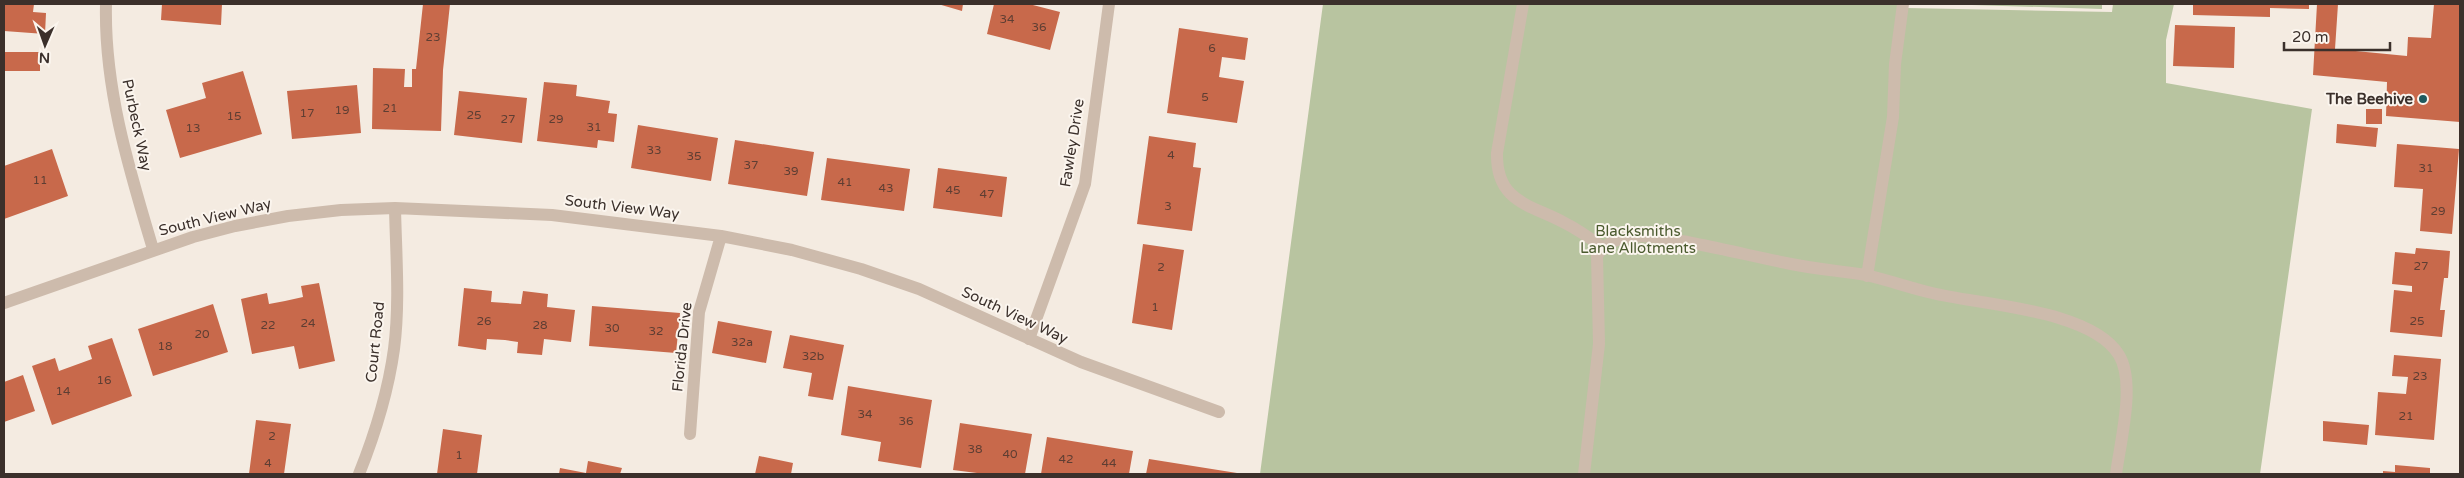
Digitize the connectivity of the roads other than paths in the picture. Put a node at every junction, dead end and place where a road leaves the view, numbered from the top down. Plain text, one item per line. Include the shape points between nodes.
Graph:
1 (106, 4) edge
2 (1109, 4) edge
3 (1523, 4) edge
4 (1903, 4) edge
5 (395, 208) junction
6 (721, 236) junction
7 (1602, 247) junction
8 (153, 249) junction
9 (1867, 276) junction
10 (4, 303) edge
11 (1029, 339) junction
12 (1219, 412) dead end
13 (690, 434) dead end
14 (359, 474) edge
15 (1584, 474) edge
16 (2116, 474) edge

1 - 8 street, Purbeck Way via 109,68 116,116
2 - 11 street, Fawley Drive via 1085,184
3 - 7 street via 1497,153 1499,173 1515,200 1562,222
4 - 9 street via 1895,64 1893,117
5 - 6 street, South View Way via 552,215
5 - 8 street, South View Way via 288,216 235,226
5 - 14 street, Court Road via 397,314 394,349 374,436
6 - 11 street, South View Way via 792,250 861,269 919,289
6 - 13 street, Florida Drive via 699,312
7 - 9 street via 1620,239 1666,237 1792,264
7 - 15 street via 1597,256 1596,274 1599,344
8 - 10 street, South View Way
9 - 16 street via 1933,294 2037,312 2079,326 2106,341 2119,355 2126,380
11 - 12 street, South View Way via 1081,362

